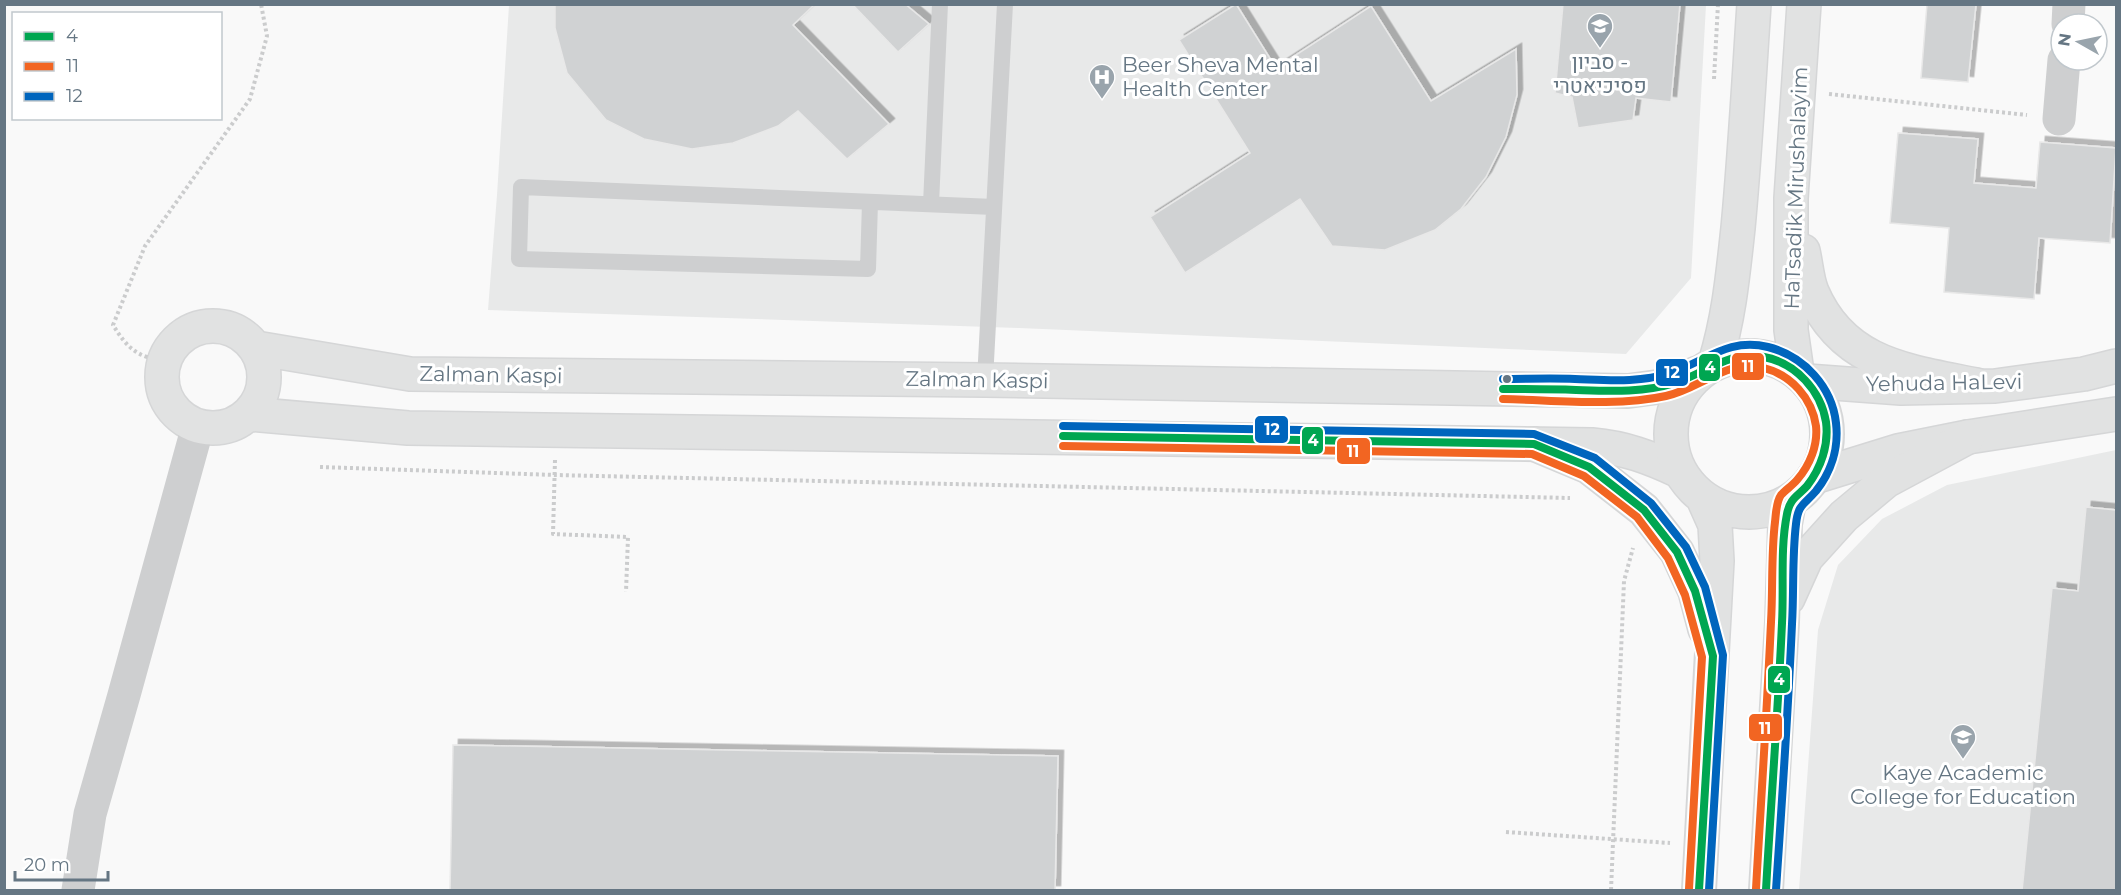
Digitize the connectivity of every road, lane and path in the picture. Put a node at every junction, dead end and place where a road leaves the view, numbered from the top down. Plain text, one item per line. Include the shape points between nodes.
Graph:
1 (261, 4) edge
2 (940, 4) edge
3 (1005, 4) edge
4 (1754, 4) edge
5 (1804, 4) edge
6 (2063, 72) edge
7 (1798, 91) junction
8 (2059, 119) joint
9 (1791, 198) junction
10 (870, 202) junction
11 (931, 204) junction
12 (994, 207) junction
13 (256, 348) junction
14 (165, 361) junction
15 (2116, 366) edge
16 (1706, 368) junction
17 (1802, 376) junction
18 (985, 380) junction
19 (1976, 386) junction
20 (249, 414) junction
21 (2116, 414) edge
22 (198, 426) junction
23 (556, 429) junction
24 (1968, 437) junction
25 (1534, 444) junction
26 (320, 467) dead end
27 (1679, 471) junction
28 (555, 475) junction
29 (1814, 477) junction
30 (1570, 498) dead end
31 (1703, 498) junction
32 (1789, 501) junction
33 (1644, 510) junction
34 (626, 592) dead end
35 (1782, 610) junction
36 (1713, 656) junction
37 (1506, 832) dead end
38 (1612, 839) junction
39 (1701, 845) junction
40 (78, 891) edge
41 (1611, 891) edge
42 (1699, 891) edge
43 (1766, 891) edge

1 - 14 path via 267,36 250,99 145,246 113,325 126,345 146,359
2 - 11 lane
3 - 12 lane
4 - 16 main road via 1731,297 1724,333
5 - 7 main road, HaTsadik Mirushalayim
6 - 8 street
7 - 8 path
7 - 9 main road, HaTsadik Mirushalayim
9 - 17 main road, HaTsadik Mirushalayim via 1791,330
9 - 19 main road via 1811,290 1828,322 1875,360 1901,370
10 - 10 lane via 868,270 519,259 521,187
10 - 11 lane
11 - 12 lane
12 - 18 lane
13 - 14 main road via 230,329 198,328 172,346
13 - 18 main road, Zalman Kaspi via 410,374
13 - 20 main road via 263,364 264,382 260,399
14 - 22 main road via 162,374 168,400 175,412
15 - 19 main road, Yehuda HaLevi via 2084,374
16 - 17 main road via 1736,356 1757,355 1779,361
16 - 18 main road, Zalman Kaspi via 1665,386 1628,391
16 - 27 main road via 1684,390 1674,408 1670,429
17 - 19 main road, Yehuda HaLevi via 1901,388
17 - 29 main road via 1818,398 1825,417 1824,458
20 - 22 main road via 225,428
20 - 23 main road via 408,428
21 - 24 main road
22 - 40 street via 90,814
23 - 25 main road
23 - 28 path
24 - 29 main road via 1898,451
24 - 35 main road via 1886,481 1844,516 1806,558
25 - 27 main road via 1619,447
25 - 33 main road via 1589,467
26 - 28 path
27 - 31 main road
28 - 30 path
28 - 34 path via 553,534 628,537
29 - 32 main road
31 - 32 main road via 1723,509 1745,513 1768,510
31 - 36 main road via 1715,525
32 - 35 main road
33 - 36 main road via 1677,552 1695,591
33 - 38 path via 1624,582
35 - 43 main road
36 - 39 main road
37 - 38 path
38 - 39 path
38 - 41 path
39 - 42 main road

